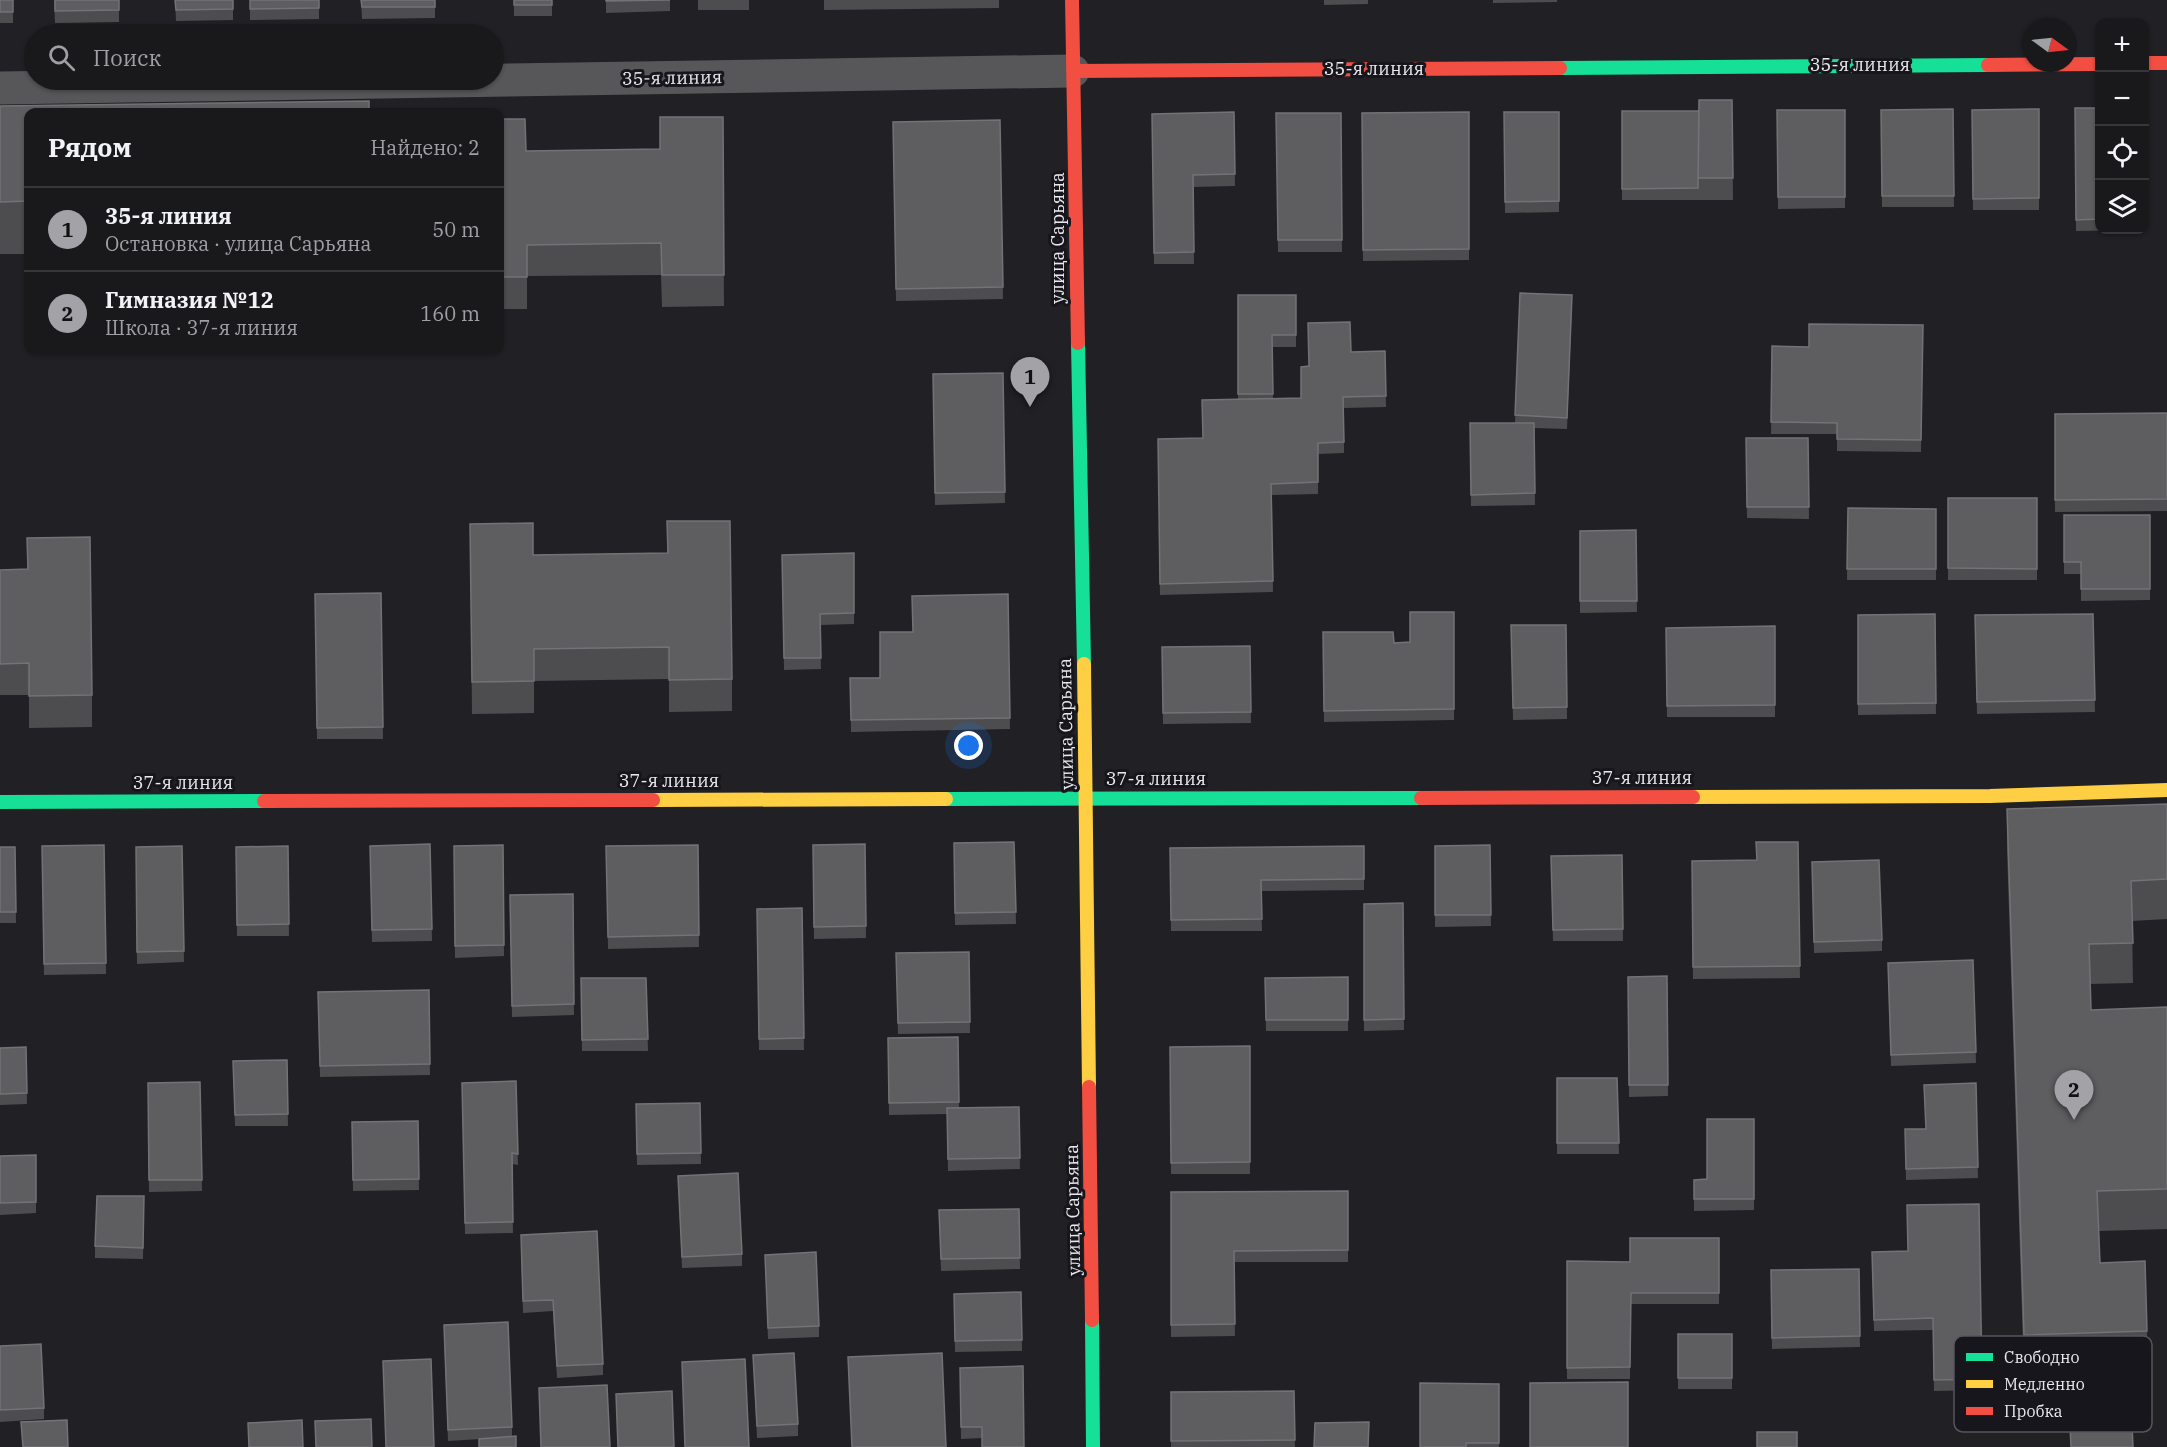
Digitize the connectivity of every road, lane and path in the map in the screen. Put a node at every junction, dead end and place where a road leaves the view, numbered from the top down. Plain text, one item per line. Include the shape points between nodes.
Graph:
1 (1072, 0) edge
2 (2149, 63) edge
3 (2167, 63) edge
4 (2095, 64) edge
5 (1072, 71) junction
6 (504, 80) edge
7 (0, 88) edge
8 (24, 88) edge
9 (2167, 790) edge
10 (1086, 797) junction
11 (0, 802) edge
12 (1093, 1447) edge

1 - 5 street, улица Сарьяна
2 - 3 street
4 - 5 street, 35-я линия
5 - 6 street, 35-я линия
5 - 10 street, улица Сарьяна
7 - 8 street, 35-я линия
9 - 10 street, 37-я линия via 1990,796
10 - 11 street, 37-я линия
10 - 12 street, улица Сарьяна

